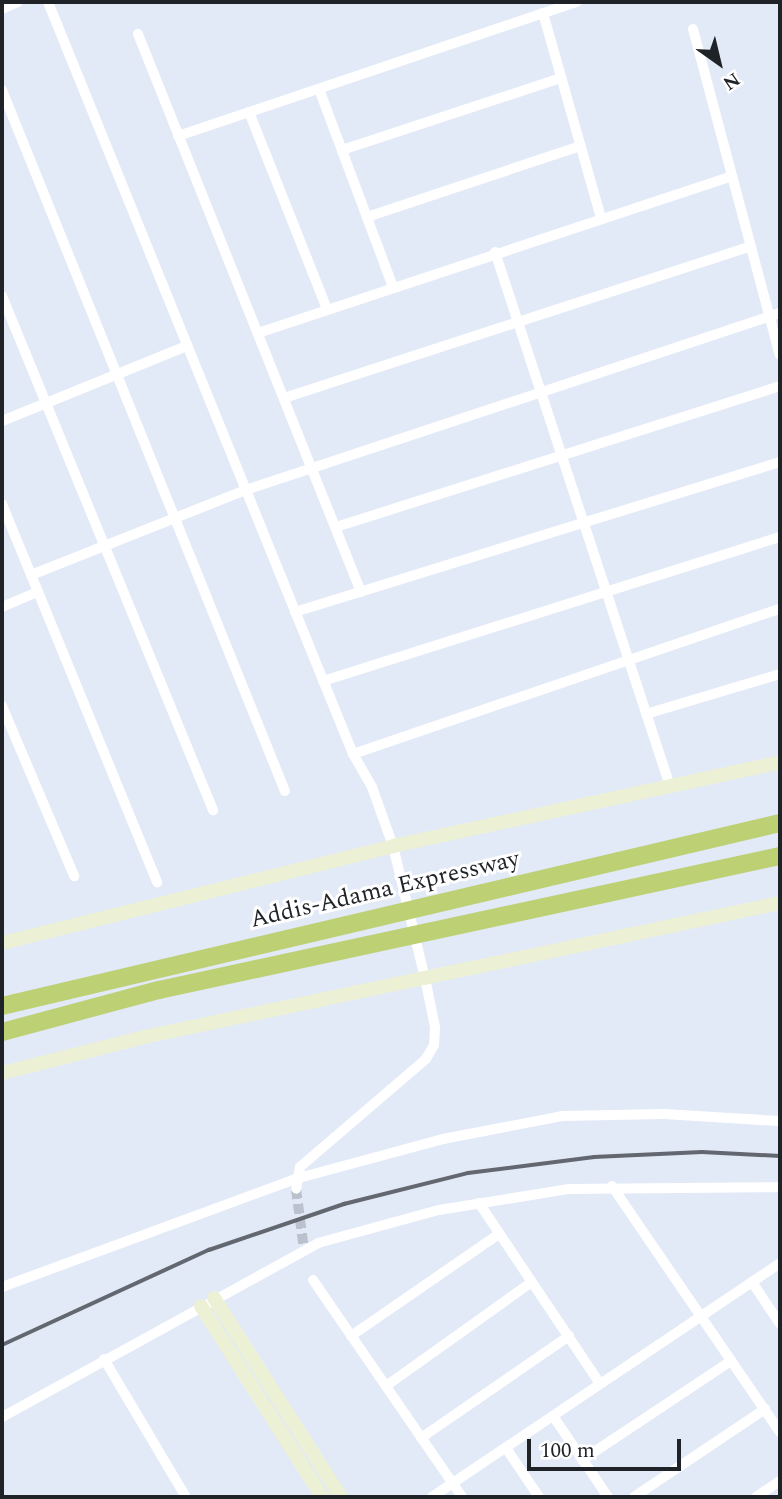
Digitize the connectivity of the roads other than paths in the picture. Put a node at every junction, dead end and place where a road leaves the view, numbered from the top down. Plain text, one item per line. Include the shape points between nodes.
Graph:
1 (18, 2) edge
2 (48, 2) edge
3 (577, 2) edge
4 (2, 9) edge
5 (543, 13) junction
6 (694, 29) dead end
7 (138, 34) dead end
8 (561, 78) junction
9 (319, 89) junction
10 (2, 90) edge
11 (248, 112) junction
12 (178, 136) junction
13 (580, 146) junction
14 (342, 150) junction
15 (732, 176) junction
16 (366, 217) junction
17 (601, 218) junction
18 (751, 246) junction
19 (495, 251) junction
20 (393, 287) junction
21 (2, 296) edge
22 (327, 309) junction
23 (780, 313) edge
24 (769, 316) junction
25 (517, 320) junction
26 (258, 333) junction
27 (187, 346) junction
28 (780, 355) edge
29 (117, 373) junction
30 (780, 386) edge
31 (540, 390) junction
32 (284, 398) junction
33 (46, 403) junction
34 (2, 421) edge
35 (561, 453) junction
36 (780, 462) edge
37 (312, 468) junction
38 (246, 490) junction
39 (2, 504) edge
40 (176, 517) junction
41 (584, 523) junction
42 (336, 527) junction
43 (780, 537) edge
44 (103, 544) junction
45 (31, 575) junction
46 (605, 588) junction
47 (38, 592) junction
48 (361, 592) junction
49 (2, 607) edge
50 (780, 610) edge
51 (295, 612) junction
52 (628, 658) junction
53 (780, 674) edge
54 (323, 681) junction
55 (2, 706) edge
56 (646, 714) junction
57 (353, 754) junction
58 (780, 762) edge
59 (670, 786) junction
60 (285, 791) dead end
61 (213, 810) dead end
62 (780, 822) edge
63 (393, 846) junction
64 (780, 856) edge
65 (74, 876) dead end
66 (157, 882) dead end
67 (780, 903) edge
68 (3, 938) edge
69 (425, 978) junction
70 (2, 1006) edge
71 (2, 1032) edge
72 (2, 1073) edge
73 (780, 1121) edge
74 (296, 1184) junction
75 (612, 1186) junction
76 (780, 1187) edge
77 (479, 1203) junction
78 (499, 1234) junction
79 (780, 1264) edge
80 (313, 1279) dead end
81 (532, 1282) junction
82 (751, 1282) junction
83 (2, 1287) edge
84 (207, 1302) junction
85 (699, 1316) junction
86 (780, 1324) edge
87 (351, 1336) junction
88 (569, 1336) junction
89 (104, 1359) junction
90 (731, 1361) junction
91 (599, 1382) junction
92 (386, 1386) junction
93 (765, 1409) junction
94 (553, 1416) junction
95 (2, 1417) edge
96 (780, 1432) edge
97 (422, 1438) junction
98 (508, 1451) junction
99 (582, 1460) junction
100 (780, 1481) edge
101 (453, 1485) junction
102 (186, 1497) edge
103 (322, 1497) edge
104 (341, 1497) edge
105 (432, 1497) edge
106 (462, 1497) edge
107 (538, 1497) edge
108 (608, 1497) edge
109 (634, 1497) edge
110 (756, 1497) edge

1 - 4 street
2 - 27 street
3 - 5 street
5 - 8 street
5 - 9 street
6 - 15 street
7 - 12 street
8 - 13 street
8 - 14 street
9 - 11 street
9 - 14 street
10 - 29 street
11 - 12 street
11 - 22 street
12 - 26 street
13 - 16 street
13 - 17 street
14 - 16 street
15 - 17 street
15 - 18 street
16 - 20 street
17 - 19 street
18 - 24 street
18 - 25 street
19 - 20 street
19 - 25 street
20 - 22 street
21 - 33 street
22 - 26 street
23 - 24 street
24 - 28 street
24 - 31 street
25 - 31 street
25 - 32 street
26 - 32 street
27 - 29 street
27 - 38 street
29 - 33 street
29 - 40 street
30 - 35 street
31 - 35 street
31 - 37 street
32 - 37 street
33 - 34 street
33 - 44 street
35 - 41 street
35 - 42 street
36 - 41 street
37 - 38 street
37 - 42 street
38 - 40 street
38 - 51 street
39 - 45 street
40 - 44 street
40 - 60 street
41 - 46 street
41 - 48 street
42 - 48 street
43 - 46 street
44 - 45 street
44 - 61 street
45 - 47 street
46 - 52 street
46 - 54 street
47 - 49 street
47 - 66 street
48 - 51 street
50 - 52 street
51 - 54 street
52 - 56 street
52 - 57 street
53 - 56 street
54 - 57 street
55 - 65 street
56 - 59 street
57 - 63 street via 372,787
58 - 59 street
59 - 63 street
62 - 70 highway, Addis-Adama Expressway
63 - 68 street
63 - 69 street
64 - 71 highway, Addis-Adama Expressway via 159,990
67 - 69 street
69 - 72 street via 144,1037
69 - 74 street via 435,1027 434,1045 426,1059 300,1167
73 - 74 street via 664,1114 562,1116 443,1139
74 - 83 street
75 - 76 street
75 - 77 street
75 - 85 street
77 - 78 street
77 - 84 street via 318,1243
78 - 81 street
78 - 87 street
79 - 82 street
80 - 87 street
81 - 88 street
81 - 92 street
82 - 85 street
82 - 86 street
84 - 89 street
84 - 103 street
84 - 104 street
85 - 90 street
85 - 91 street
87 - 92 street
88 - 91 street
88 - 97 street
89 - 95 street
89 - 102 street
90 - 93 street
90 - 99 street
91 - 94 street
92 - 97 street
93 - 96 street
93 - 109 street
94 - 98 street
94 - 99 street
97 - 101 street
98 - 101 street
98 - 107 street
99 - 108 street
100 - 110 street
101 - 105 street
101 - 106 street

